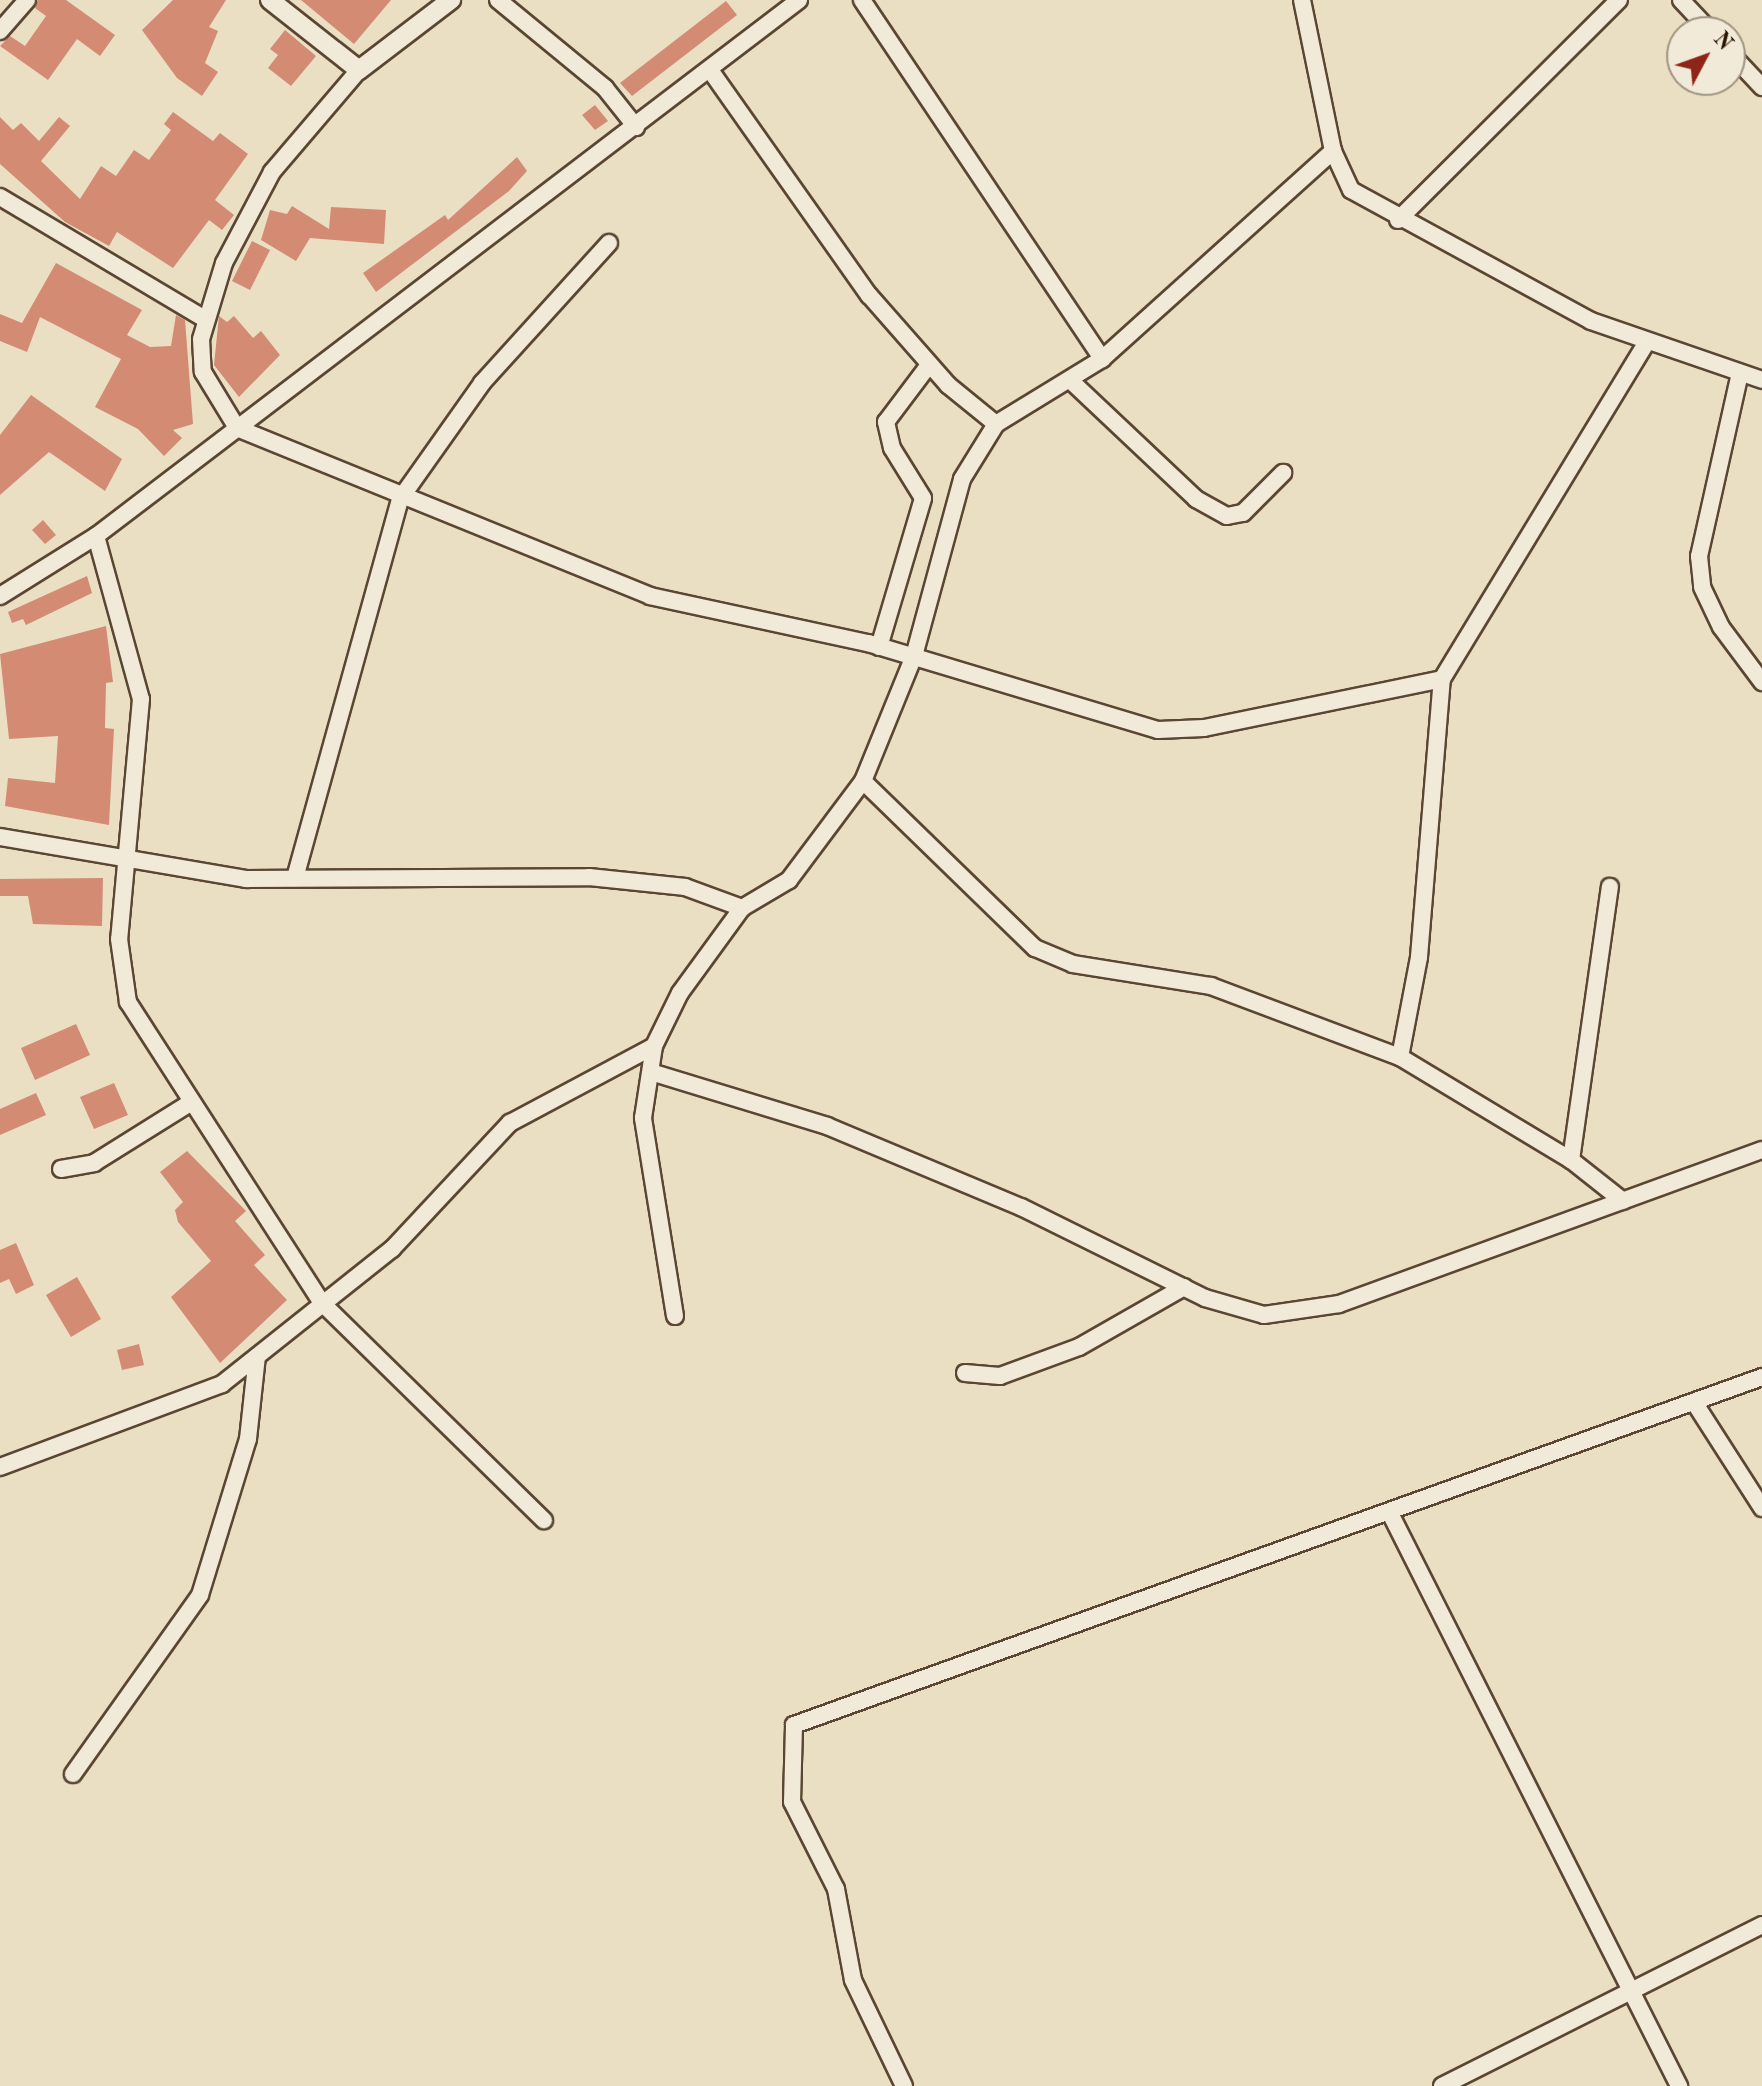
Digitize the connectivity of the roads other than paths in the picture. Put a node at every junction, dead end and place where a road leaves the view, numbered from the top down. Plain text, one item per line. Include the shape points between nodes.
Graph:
1 (27, 0) edge
2 (270, 0) edge
3 (451, 0) edge
4 (498, 0) edge
5 (799, 0) edge
6 (862, 0) edge
7 (1302, 0) edge
8 (1619, 0) edge
9 (1681, 0) edge
10 (1696, 16) edge
11 (0, 31) edge
12 (359, 70) junction
13 (710, 70) junction
14 (1746, 70) edge
15 (1762, 87) edge
16 (636, 127) junction
17 (1333, 151) junction
18 (0, 197) edge
19 (1398, 220) junction
20 (609, 243) dead end
21 (206, 320) junction
22 (1646, 344) junction
23 (1102, 359) junction
24 (929, 365) junction
25 (1740, 373) junction
26 (1762, 380) edge
27 (1071, 381) junction
28 (996, 424) junction
29 (237, 428) junction
30 (1283, 473) dead end
31 (400, 499) junction
32 (96, 536) junction
33 (3, 590) edge
34 (879, 647) junction
35 (914, 656) junction
36 (1442, 679) junction
37 (1762, 682) edge
38 (863, 781) junction
39 (0, 837) edge
40 (123, 860) junction
41 (295, 878) junction
42 (1610, 887) dead end
43 (742, 908) junction
44 (654, 1046) junction
45 (1400, 1057) junction
46 (654, 1073) junction
47 (190, 1103) junction
48 (1762, 1150) edge
49 (1571, 1160) junction
50 (61, 1169) dead end
51 (1623, 1201) junction
52 (1184, 1287) junction
53 (321, 1302) junction
54 (675, 1316) dead end
55 (257, 1356) junction
56 (965, 1373) dead end
57 (1762, 1377) edge
58 (1694, 1402) junction
59 (0, 1467) edge
60 (1762, 1508) edge
61 (1391, 1515) junction
62 (544, 1520) dead end
63 (73, 1774) dead end
64 (1762, 1925) edge
65 (1631, 1992) junction
66 (904, 2086) edge
67 (1442, 2086) edge
68 (1679, 2086) edge

1 - 11 street
2 - 12 street
3 - 12 street
4 - 16 street via 605,88
5 - 13 street
6 - 23 street
7 - 17 street
8 - 19 street
9 - 10 street
12 - 21 street via 272,172 224,263
13 - 16 street
13 - 24 street via 869,295
14 - 15 street
16 - 29 street
17 - 19 street via 1351,190
17 - 23 street
18 - 21 street
19 - 22 street
20 - 31 street via 482,383
21 - 29 street via 203,372
22 - 25 street
22 - 36 street
23 - 27 street
24 - 28 street
24 - 34 street via 886,422 892,448 923,498
25 - 26 street
25 - 37 street via 1699,556 1702,587 1721,627
27 - 28 street
27 - 30 street via 1196,499 1227,516 1243,513
28 - 35 street via 954,499
29 - 31 street
29 - 32 street
31 - 34 street via 650,596
31 - 41 street
32 - 33 street
32 - 40 street via 141,699
34 - 35 street
35 - 36 street via 1158,730 1232,723
35 - 38 street
36 - 45 street via 1419,957
38 - 43 street via 789,880
38 - 45 street via 1035,948 1073,964 1211,986
39 - 40 street
40 - 41 street via 246,879
40 - 47 street via 119,939 128,1002
41 - 43 street via 589,877 685,887
42 - 49 street
43 - 44 street via 680,993
44 - 46 street
44 - 53 street via 510,1123 392,1249
45 - 49 street
46 - 52 street via 827,1126 1021,1207
46 - 54 street via 643,1118
47 - 50 street via 94,1163
47 - 53 street
48 - 51 street
49 - 51 street
51 - 52 street via 1293,1315 1239,1310
52 - 56 street via 1079,1347 1000,1376
53 - 55 street
53 - 62 street
55 - 59 street via 205,1394 133,1413
55 - 63 street via 248,1439 200,1595
57 - 58 street
58 - 60 street
58 - 61 street
61 - 65 street
61 - 66 street via 794,1725 792,1802 832,1881 853,1980
64 - 65 street
65 - 67 street
65 - 68 street

